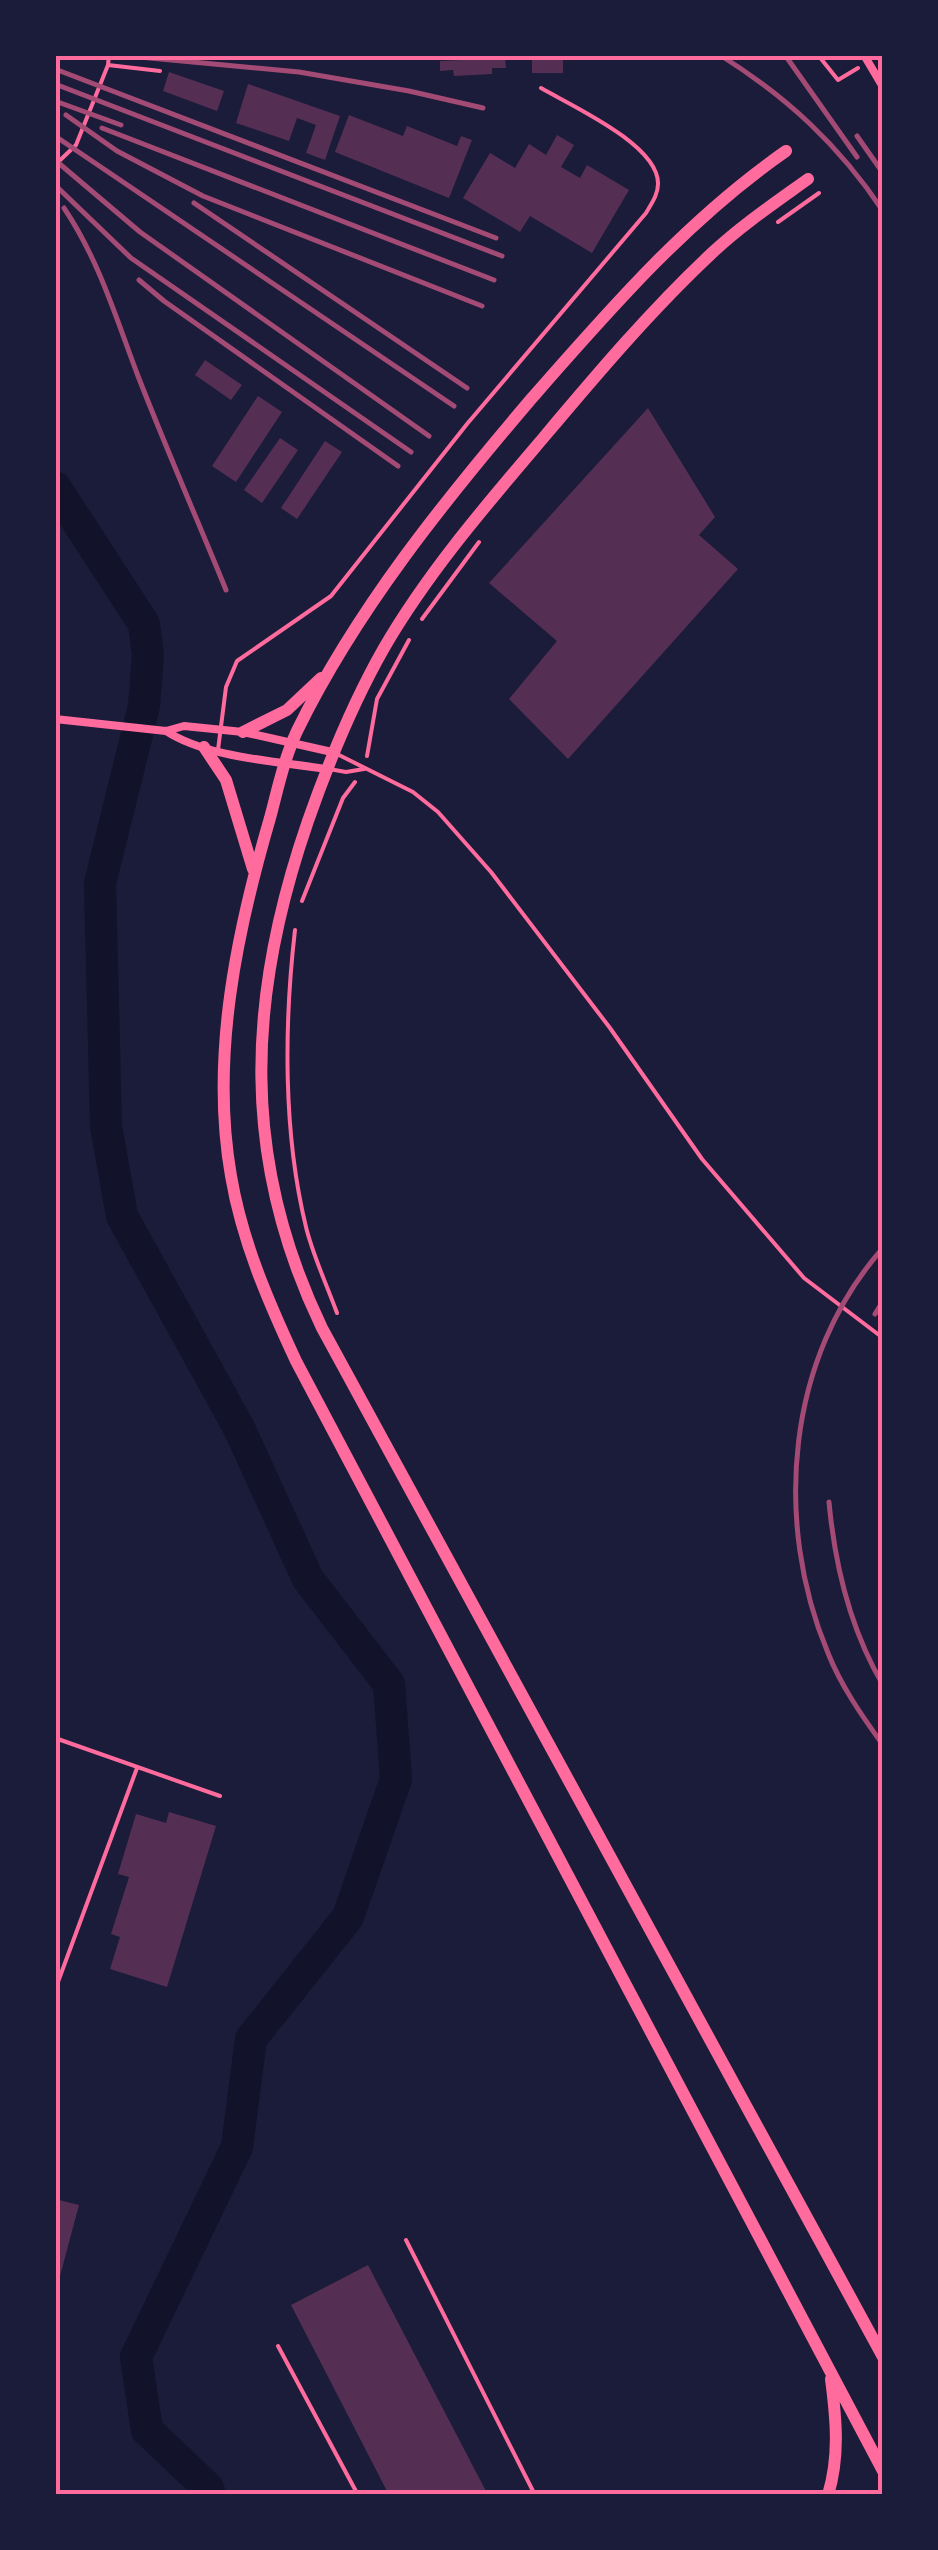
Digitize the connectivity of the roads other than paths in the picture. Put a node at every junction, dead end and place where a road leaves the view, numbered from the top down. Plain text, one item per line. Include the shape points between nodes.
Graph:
1 (866, 58) edge
2 (883, 87) edge
3 (542, 88) dead end
4 (786, 151) dead end
5 (808, 178) dead end
6 (337, 662) junction
7 (55, 719) edge
8 (219, 729) junction
9 (166, 731) junction
10 (243, 732) junction
11 (293, 742) junction
12 (211, 749) junction
13 (332, 752) junction
14 (284, 762) junction
15 (326, 769) junction
16 (364, 769) junction
17 (254, 871) junction
18 (883, 1338) edge
19 (55, 1738) edge
20 (138, 1768) junction
21 (220, 1796) dead end
22 (55, 1990) edge
23 (406, 2240) dead end
24 (278, 2346) dead end
25 (883, 2357) edge
26 (830, 2372) junction
27 (883, 2471) edge
28 (358, 2495) edge
29 (534, 2495) edge
30 (828, 2495) edge

1 - 2 street
3 - 8 lane via 645,153 657,172 656,195 332,596 238,661
4 - 6 highway via 691,226 469,470
5 - 13 highway via 713,252 578,396 478,516 394,632
6 - 10 highway via 287,710
6 - 11 highway
7 - 9 street
8 - 9 street
8 - 10 street
8 - 12 lane
9 - 12 street
10 - 11 street
11 - 13 street
11 - 14 highway
12 - 14 street
12 - 17 highway
13 - 15 highway
13 - 16 lane
14 - 15 street
14 - 17 highway
15 - 16 lane
15 - 25 highway via 276,931 264,1010 265,1137 288,1252 322,1328
16 - 18 lane via 413,792 463,838 702,1159 804,1278
17 - 26 highway via 229,1006 225,1088 230,1173 253,1261 296,1361
19 - 20 lane
20 - 21 lane
20 - 22 lane
23 - 29 lane
24 - 28 lane
26 - 27 highway
26 - 30 highway via 837,2440

